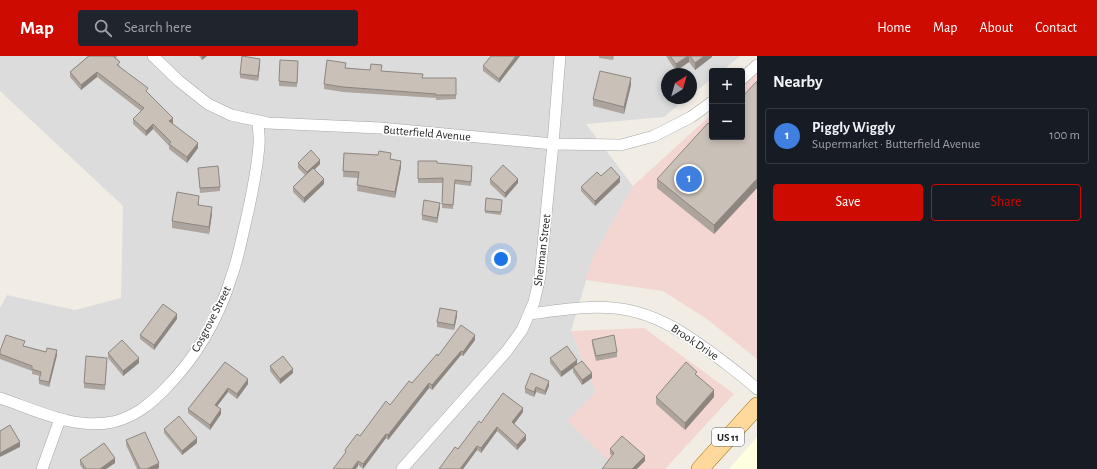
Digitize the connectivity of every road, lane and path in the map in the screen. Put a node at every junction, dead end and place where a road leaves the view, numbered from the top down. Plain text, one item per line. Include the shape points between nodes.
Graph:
1 (153, 56) edge
2 (560, 56) edge
3 (757, 65) edge
4 (745, 76) edge
5 (709, 104) edge
6 (258, 121) junction
7 (553, 144) junction
8 (530, 314) junction
9 (757, 389) edge
10 (0, 398) edge
11 (757, 406) edge
12 (60, 419) junction
13 (42, 469) edge
14 (402, 469) edge
15 (700, 469) edge

1 - 6 street, Butterfield Avenue via 179,82 208,104 232,115
2 - 7 street, Sherman Street
3 - 4 street
5 - 7 street, Butterfield Avenue via 692,117 654,136 621,145
6 - 7 street, Butterfield Avenue via 380,128
6 - 12 street, Cosgrove Street via 260,144 253,190 233,274 201,345 175,379 148,405 125,419 82,424
7 - 8 street, Sherman Street via 540,276
8 - 9 street, Brook Drive via 562,309 614,308 654,317 686,334
8 - 14 street, Sherman Street via 506,352
10 - 12 street, Cosgrove Street
11 - 15 main road, US 11
12 - 13 street

